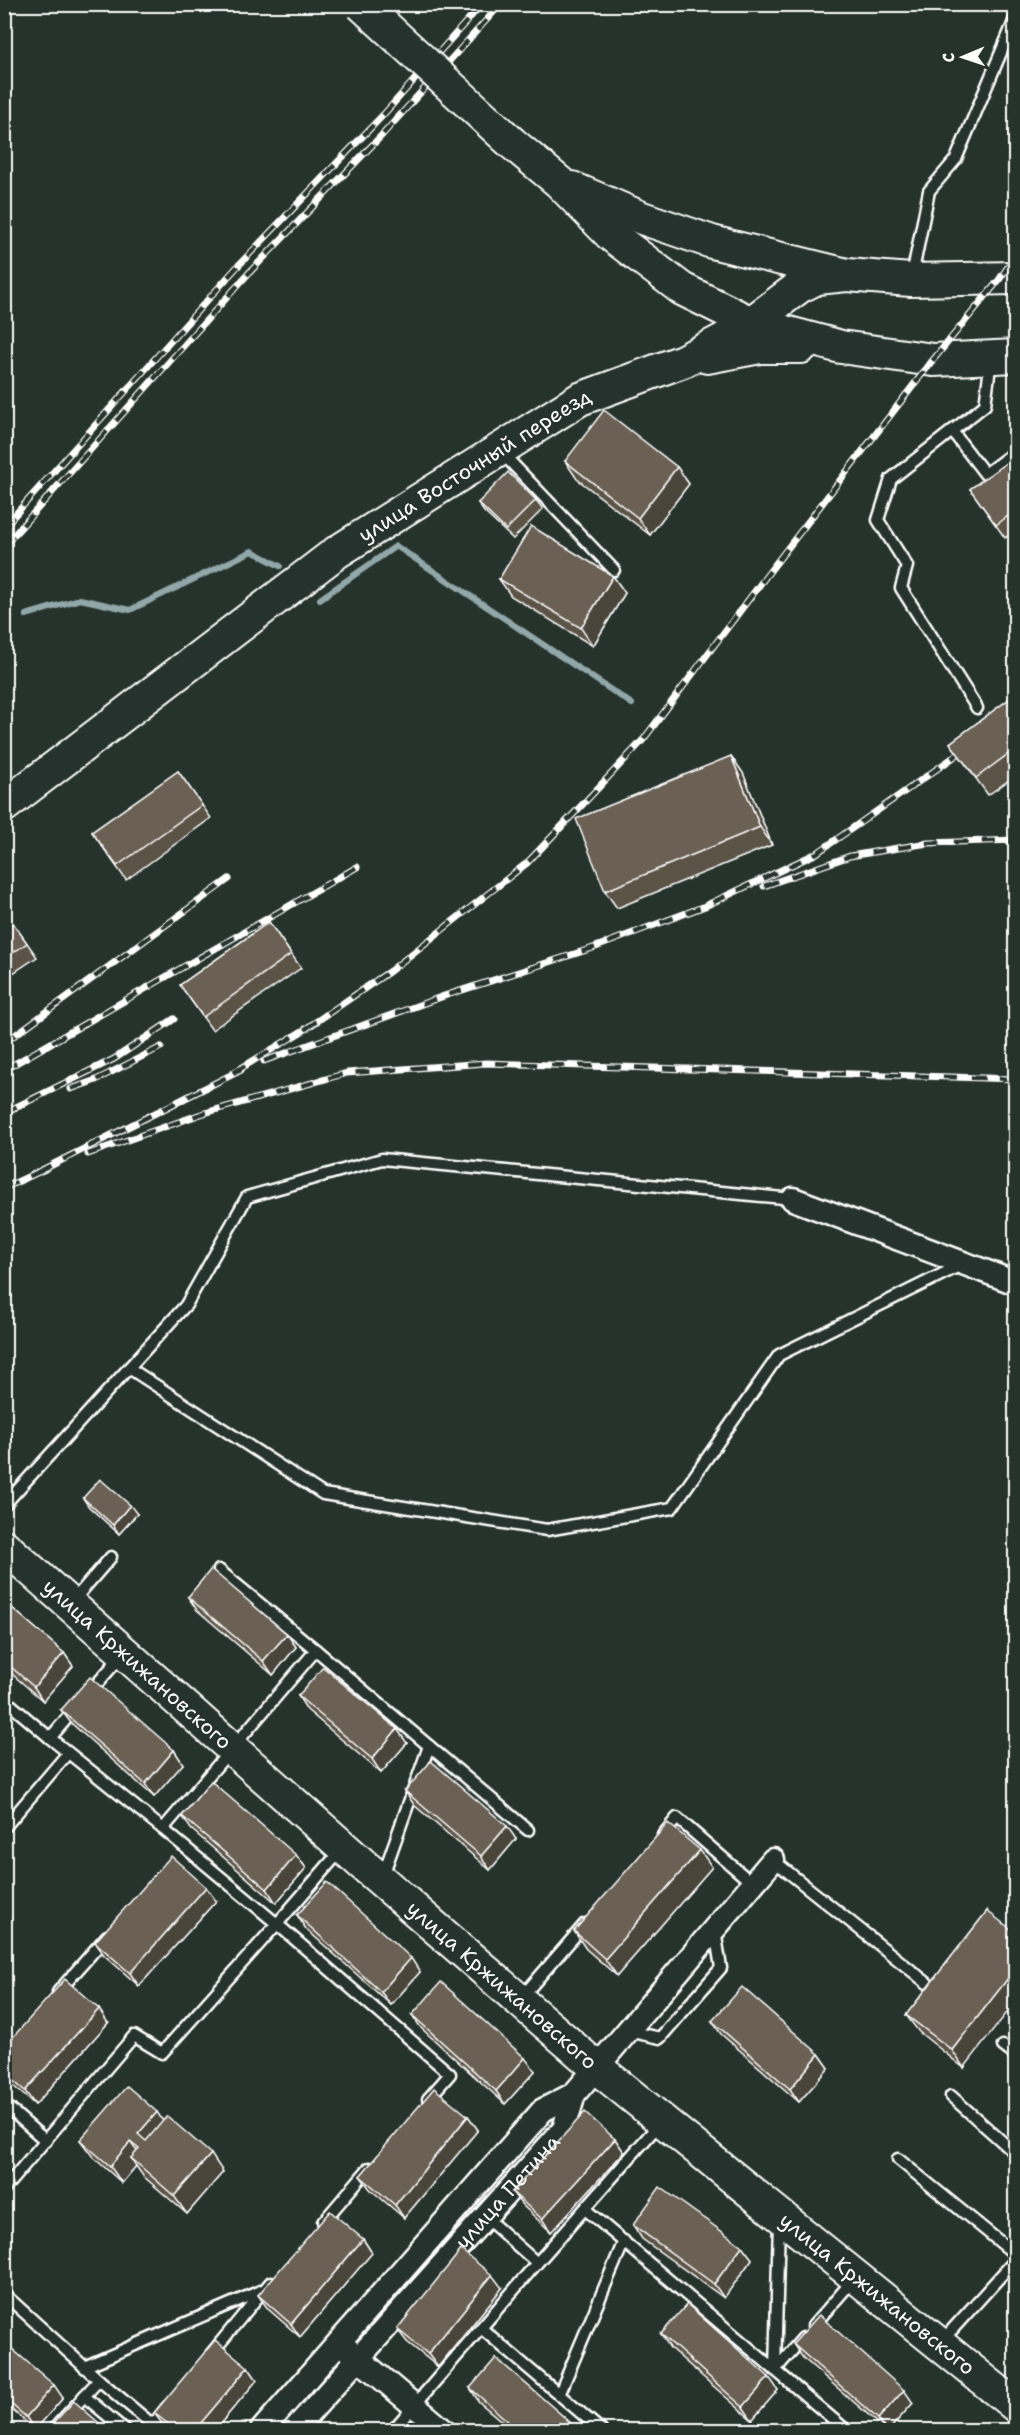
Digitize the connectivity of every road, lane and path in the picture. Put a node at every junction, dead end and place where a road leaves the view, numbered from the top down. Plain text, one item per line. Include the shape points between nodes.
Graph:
1 (361, 4) edge
2 (1016, 17) edge
3 (559, 182) junction
4 (847, 275) junction
5 (1016, 278) edge
6 (911, 280) junction
7 (751, 323) junction
8 (841, 347) junction
9 (1003, 357) edge
10 (683, 361) junction
11 (952, 431) junction
12 (500, 450) junction
13 (1016, 451) edge
14 (614, 570) dead end
15 (977, 708) dead end
16 (4, 806) edge
17 (793, 1199) joint
18 (965, 1263) junction
19 (1016, 1282) edge
20 (129, 1368) junction
21 (4, 1505) edge
22 (4, 1546) edge
23 (111, 1557) dead end
24 (219, 1570) dead end
25 (70, 1604) junction
26 (316, 1650) junction
27 (124, 1652) junction
28 (4, 1699) edge
29 (50, 1738) junction
30 (429, 1746) junction
31 (232, 1748) junction
32 (68, 1753) junction
33 (4, 1828) edge
34 (162, 1829) junction
35 (528, 1830) dead end
36 (655, 1844) edge
37 (344, 1846) junction
38 (185, 1848) junction
39 (177, 1857) dead end
40 (773, 1860) joint
41 (381, 1881) junction
42 (753, 1884) junction
43 (594, 1914) edge
44 (277, 1924) junction
45 (114, 1928) edge
46 (715, 1929) junction
47 (927, 1983) dead end
48 (51, 2000) edge
49 (519, 2000) junction
50 (628, 2031) junction
51 (1003, 2046) dead end
52 (1016, 2056) edge
53 (596, 2067) junction
54 (574, 2094) junction
55 (951, 2096) dead end
56 (4, 2104) edge
57 (419, 2110) edge
58 (662, 2121) junction
59 (46, 2140) junction
60 (1016, 2154) edge
61 (381, 2155) edge
62 (898, 2158) dead end
63 (4, 2189) edge
64 (585, 2208) junction
65 (779, 2215) junction
66 (484, 2216) junction
67 (319, 2227) edge
68 (624, 2241) junction
69 (1016, 2257) edge
70 (537, 2263) junction
71 (280, 2271) edge
72 (855, 2277) junction
73 (264, 2289) junction
74 (4, 2294) edge
75 (481, 2328) junction
76 (339, 2343) junction
77 (939, 2344) junction
78 (357, 2357) junction
79 (205, 2362) edge
80 (84, 2367) junction
81 (775, 2370) junction
82 (99, 2380) junction
83 (559, 2395) junction
84 (84, 2396) junction
85 (175, 2398) edge
86 (415, 2406) junction
87 (1016, 2406) edge
88 (53, 2430) edge
89 (124, 2430) edge
90 (262, 2430) edge
91 (294, 2430) edge
92 (393, 2430) edge
93 (443, 2430) edge
94 (601, 2430) edge
95 (846, 2430) edge

1 - 3 street, bridge
2 - 6 lane via 956,159 929,191
3 - 4 street via 642,218 712,242
3 - 7 street via 611,236 682,289
4 - 6 street
4 - 7 street, улица Восточный переезд via 817,278
5 - 6 street
7 - 8 street
7 - 10 street, улица Восточный переезд
8 - 9 street via 933,360
8 - 10 street via 760,347
9 - 11 lane via 985,405
10 - 12 street, улица Восточный переезд via 580,399
11 - 13 lane via 985,474
11 - 15 lane via 891,478 878,520 907,566 901,588
12 - 14 lane
12 - 16 street, улица Восточный переезд via 337,552
17 - 18 street
17 - 20 lane via 382,1159 247,1197 186,1305
18 - 19 street
18 - 20 lane via 779,1355 672,1508 547,1530 323,1494
20 - 21 lane
22 - 25 street, улица Кржижановского
23 - 25 lane
24 - 26 lane
25 - 27 street, улица Кржижановского
26 - 30 lane
26 - 31 lane
27 - 29 lane
27 - 31 street, улица Кржижановского
28 - 29 lane
29 - 32 lane
30 - 35 lane
30 - 41 lane
31 - 34 lane
31 - 37 street, улица Кржижановского
32 - 33 lane
32 - 34 lane
34 - 38 lane
36 - 42 lane via 677,1818
37 - 41 street, улица Кржижановского
37 - 44 lane
38 - 39 lane
38 - 44 lane
40 - 42 street, улица Петина
40 - 47 lane
41 - 49 street, улица Кржижановского
42 - 46 street, улица Петина
43 - 49 lane
44 - 57 lane via 450,2074
44 - 59 lane via 162,2053 134,2036
45 - 48 lane
46 - 50 street, улица Петина
46 - 50 lane via 721,1968 660,2038
49 - 53 street, улица Кржижановского
50 - 53 street, улица Петина
51 - 52 lane
53 - 54 street, улица Петина
53 - 58 street, улица Кржижановского
54 - 66 street, улица Петина via 564,2128
54 - 76 street via 543,2110
55 - 60 lane
56 - 59 lane
58 - 64 lane
58 - 65 street, улица Кржижановского
59 - 63 lane
61 - 67 lane
62 - 69 lane
64 - 68 lane
64 - 70 lane
65 - 72 street, улица Кржижановского
65 - 81 lane
66 - 70 lane
66 - 78 street, улица Петина
68 - 81 lane
68 - 83 lane
69 - 77 lane
70 - 75 lane
71 - 73 lane
72 - 77 street, улица Кржижановского
72 - 81 lane
73 - 79 lane
73 - 80 lane
74 - 80 lane
75 - 83 lane
75 - 86 lane
76 - 78 street
76 - 90 street
77 - 87 street, улица Кржижановского
78 - 86 street
78 - 91 street, улица Петина
80 - 82 lane
81 - 95 lane
82 - 84 lane
82 - 85 lane via 153,2425
83 - 94 lane
84 - 88 lane
84 - 89 lane
86 - 92 lane
86 - 93 street

